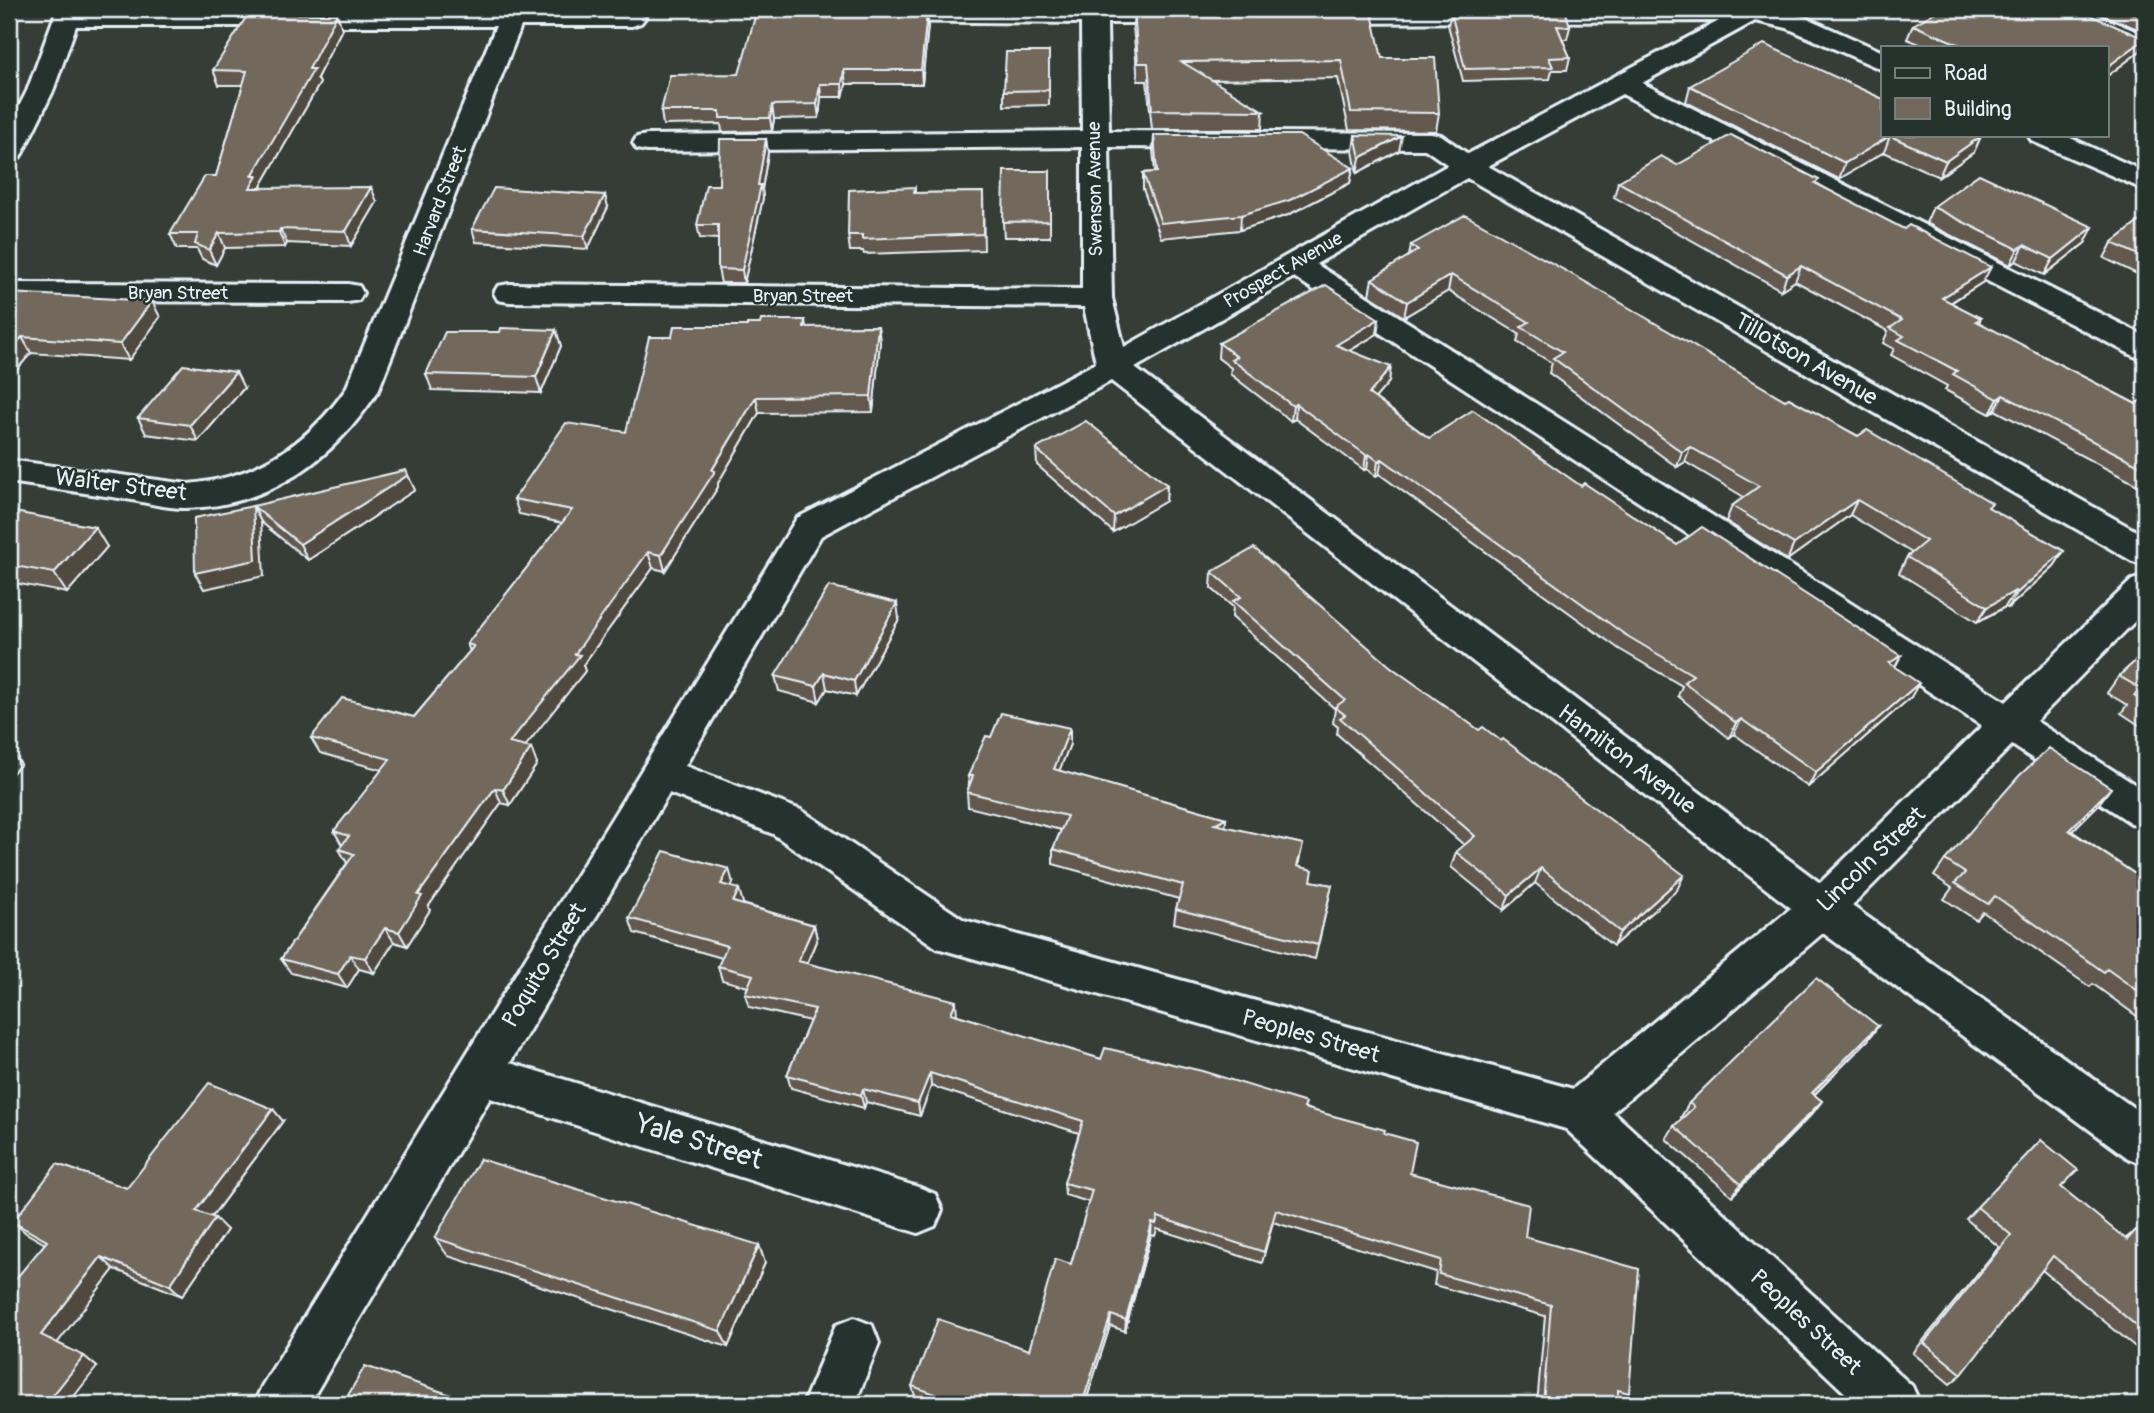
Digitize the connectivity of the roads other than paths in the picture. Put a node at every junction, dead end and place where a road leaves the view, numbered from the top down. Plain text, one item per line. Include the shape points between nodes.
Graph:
1 (2061, 9) edge
2 (1752, 11) edge
3 (1094, 12) edge
4 (68, 13) edge
5 (513, 13) edge
6 (1204, 15) edge
7 (1300, 15) edge
8 (849, 16) edge
9 (632, 18) dead end
10 (2145, 44) edge
11 (1881, 61) edge
12 (1621, 83) junction
13 (2044, 136) edge
14 (1093, 139) junction
15 (647, 143) dead end
16 (9, 152) edge
17 (1467, 166) junction
18 (2145, 182) edge
19 (1295, 264) junction
20 (9, 292) edge
21 (348, 293) dead end
22 (509, 293) dead end
23 (1097, 298) junction
24 (2145, 349) edge
25 (1113, 367) junction
26 (362, 391) joint
27 (9, 471) edge
28 (809, 527) joint
29 (2145, 552) edge
30 (2145, 589) edge
31 (2009, 724) junction
32 (660, 774) junction
33 (2145, 811) edge
34 (1822, 908) junction
35 (479, 1074) junction
36 (1580, 1112) junction
37 (2145, 1143) edge
38 (918, 1210) dead end
39 (854, 1343) dead end
40 (280, 1404) edge
41 (829, 1404) edge
42 (1895, 1404) edge

1 - 10 street
2 - 7 street
2 - 11 street via 1795,22
2 - 12 street, Prospect Avenue
3 - 6 street
3 - 8 street
3 - 14 street, Swenson Avenue
4 - 5 street
4 - 16 street via 40,91
5 - 9 street
5 - 26 street, Harvard Street
12 - 17 street, Prospect Avenue
12 - 24 street
13 - 18 street
14 - 15 street, Tillotson Avenue
14 - 17 street, Tillotson Avenue via 1431,141
14 - 23 street, Swenson Avenue
17 - 19 street, Prospect Avenue
17 - 29 street, Tillotson Avenue
19 - 25 street, Prospect Avenue
19 - 31 street
20 - 21 street, Bryan Street
22 - 23 street, Bryan Street
23 - 25 street, Swenson Avenue
25 - 28 street, Prospect Avenue
25 - 34 street, Hamilton Avenue
26 - 27 street, Walter Street via 318,448 275,476 229,491 187,496
28 - 32 street, Poquito Street
30 - 31 street, Lincoln Street
31 - 33 street
31 - 34 street, Lincoln Street
32 - 35 street, Poquito Street
32 - 36 street, Peoples Street via 787,822 952,935
34 - 36 street, Lincoln Street
34 - 37 street, Hamilton Avenue
35 - 38 street, Yale Street
35 - 40 street, Poquito Street
36 - 42 street, Peoples Street
39 - 41 street

